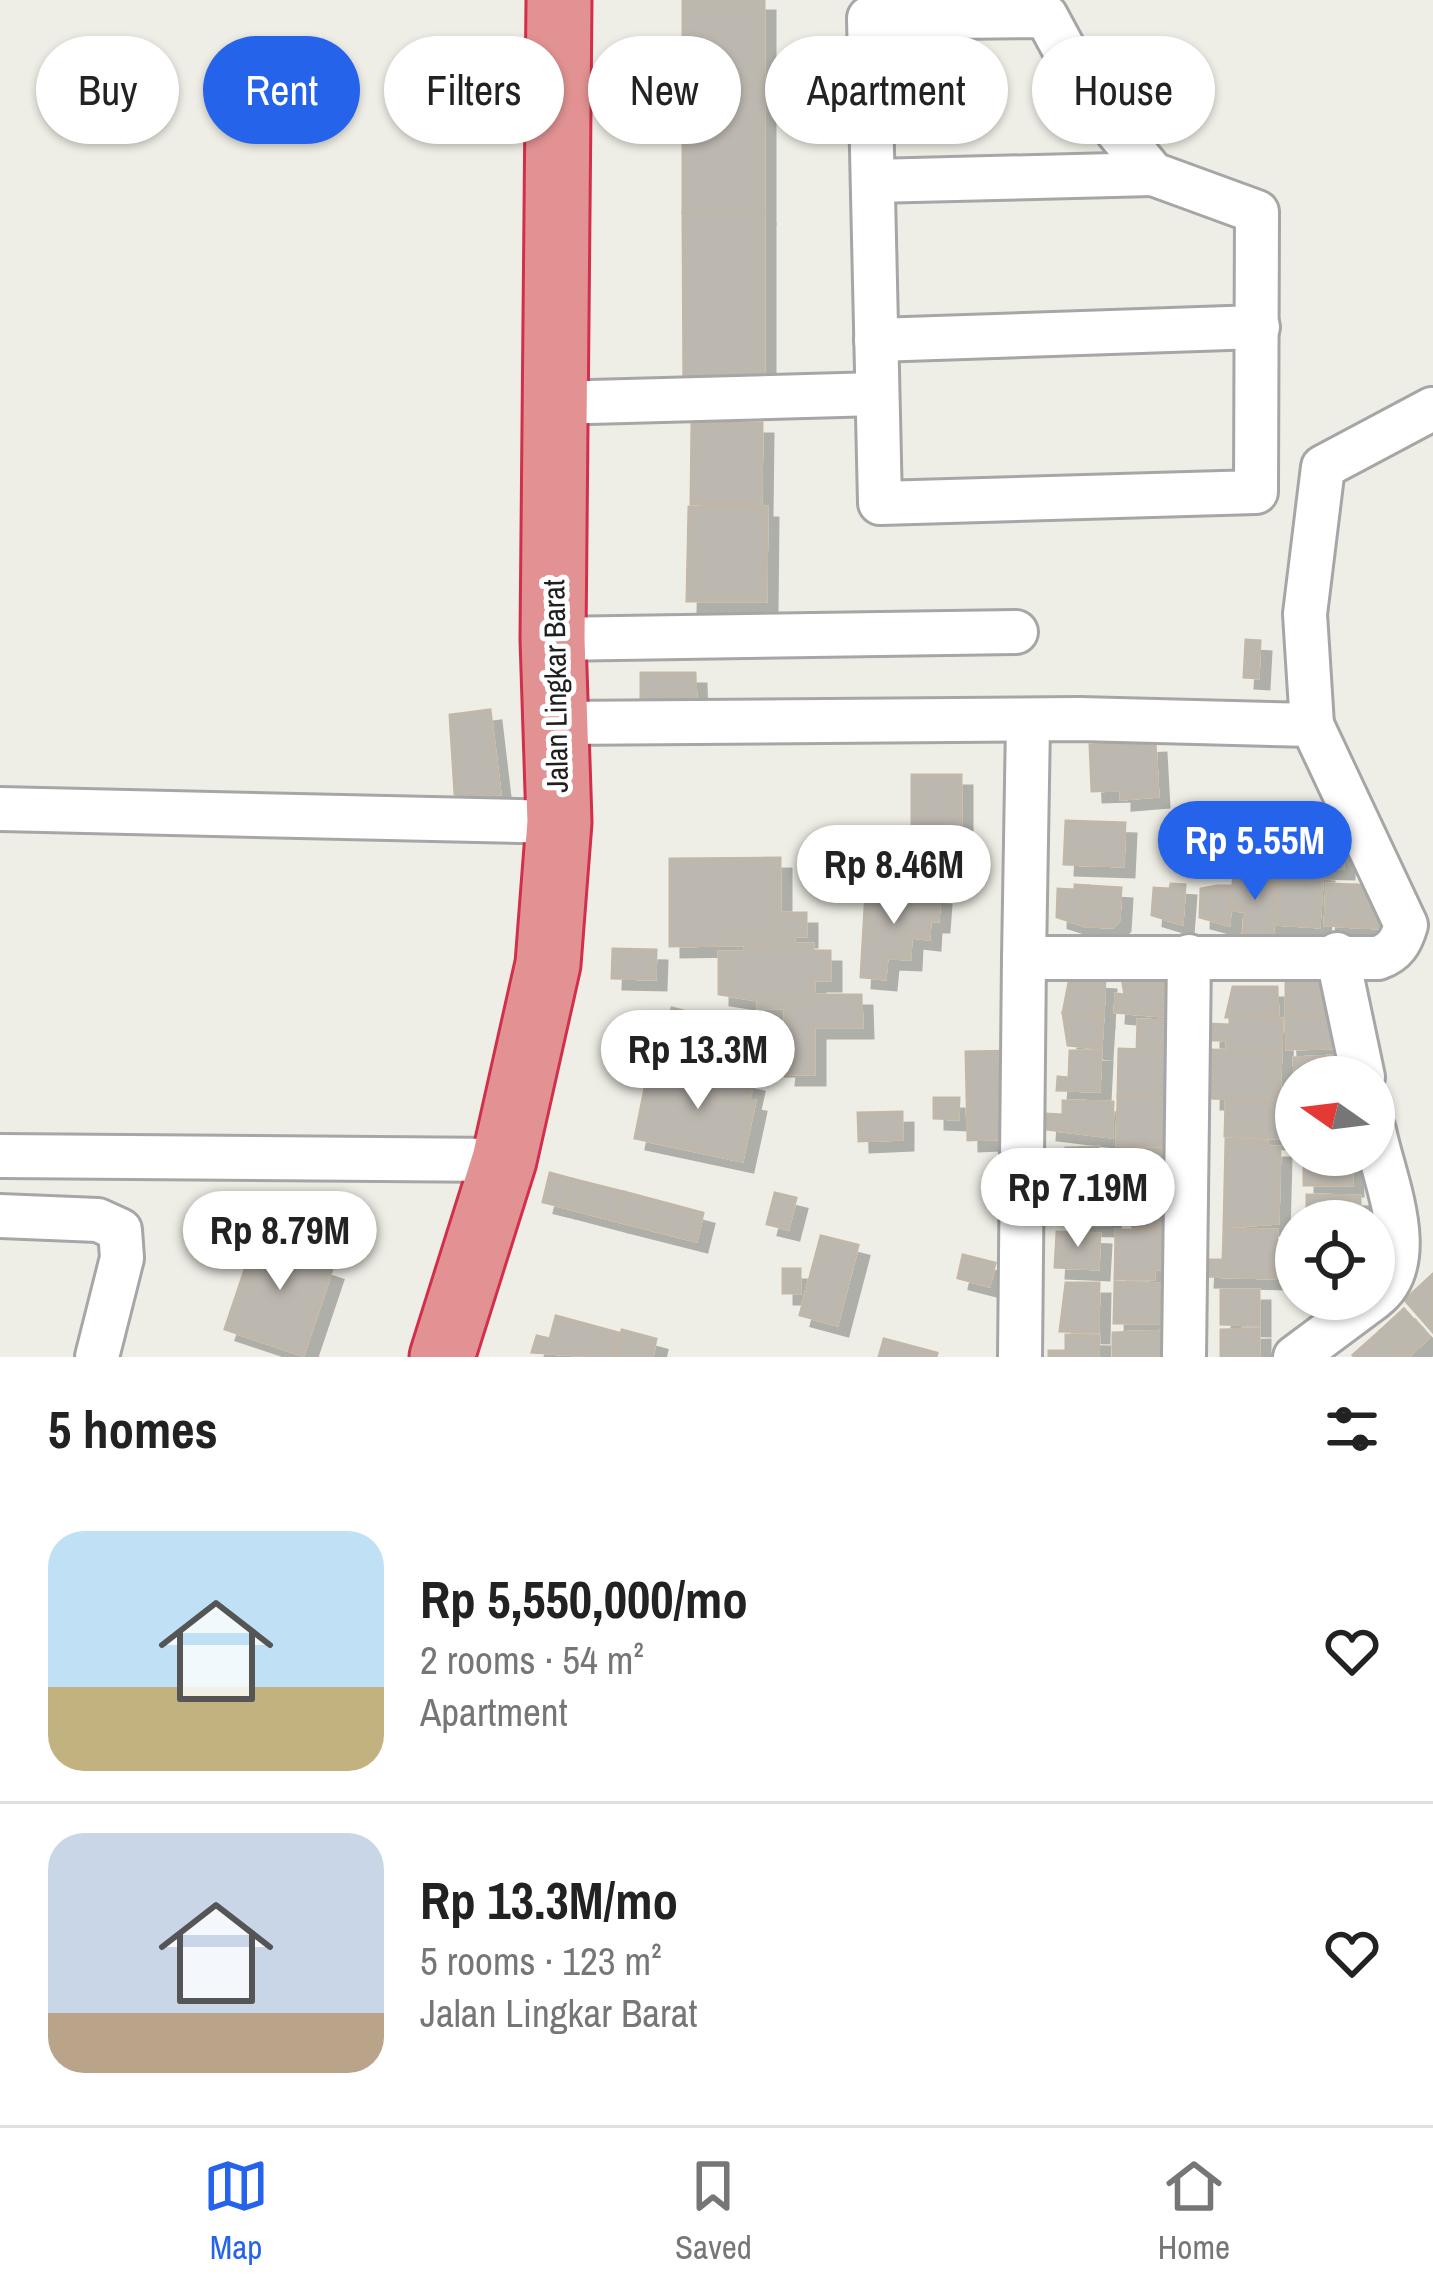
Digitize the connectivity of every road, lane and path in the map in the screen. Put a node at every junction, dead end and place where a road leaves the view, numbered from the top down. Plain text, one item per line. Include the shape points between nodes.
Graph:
1 (559, 0) edge
2 (1153, 174) junction
3 (873, 181) junction
4 (1258, 327) junction
5 (876, 340) junction
6 (878, 394) junction
7 (553, 403) junction
8 (1432, 409) edge
9 (1016, 632) dead end
10 (553, 639) junction
11 (556, 723) junction
12 (1028, 724) junction
13 (1312, 725) junction
14 (0, 809) edge
15 (559, 822) junction
16 (1337, 954) junction
17 (1189, 956) junction
18 (1024, 958) junction
19 (1359, 1056) edge
20 (0, 1156) edge
21 (504, 1160) junction
22 (0, 1216) edge
23 (1395, 1232) edge
24 (1395, 1269) edge
25 (1344, 1320) edge
26 (98, 1357) edge
27 (442, 1357) edge
28 (1020, 1357) edge
29 (1184, 1357) edge
30 (1295, 1357) edge

1 - 7 highway, Jalan Lingkar Barat
2 - 3 street
2 - 3 street via 1092,101 1046,16 869,18
2 - 4 street via 1257,212
3 - 5 street
4 - 5 street
4 - 6 street via 1256,492 880,503
5 - 6 street
6 - 7 street
7 - 10 highway, Jalan Lingkar Barat
8 - 13 street via 1323,467 1305,614
9 - 10 street
10 - 11 highway, Jalan Lingkar Barat
11 - 12 street
11 - 15 highway, Jalan Lingkar Barat
12 - 13 street
12 - 18 street
13 - 16 street via 1406,925 1389,954
14 - 15 street
15 - 21 highway, Jalan Lingkar Barat via 548,964
16 - 17 street
16 - 19 street
17 - 18 street
17 - 29 street
18 - 28 street
20 - 21 street
21 - 27 highway, Jalan Lingkar Barat
22 - 26 street via 98,1220 120,1229 122,1258
23 - 24 street
25 - 30 street

